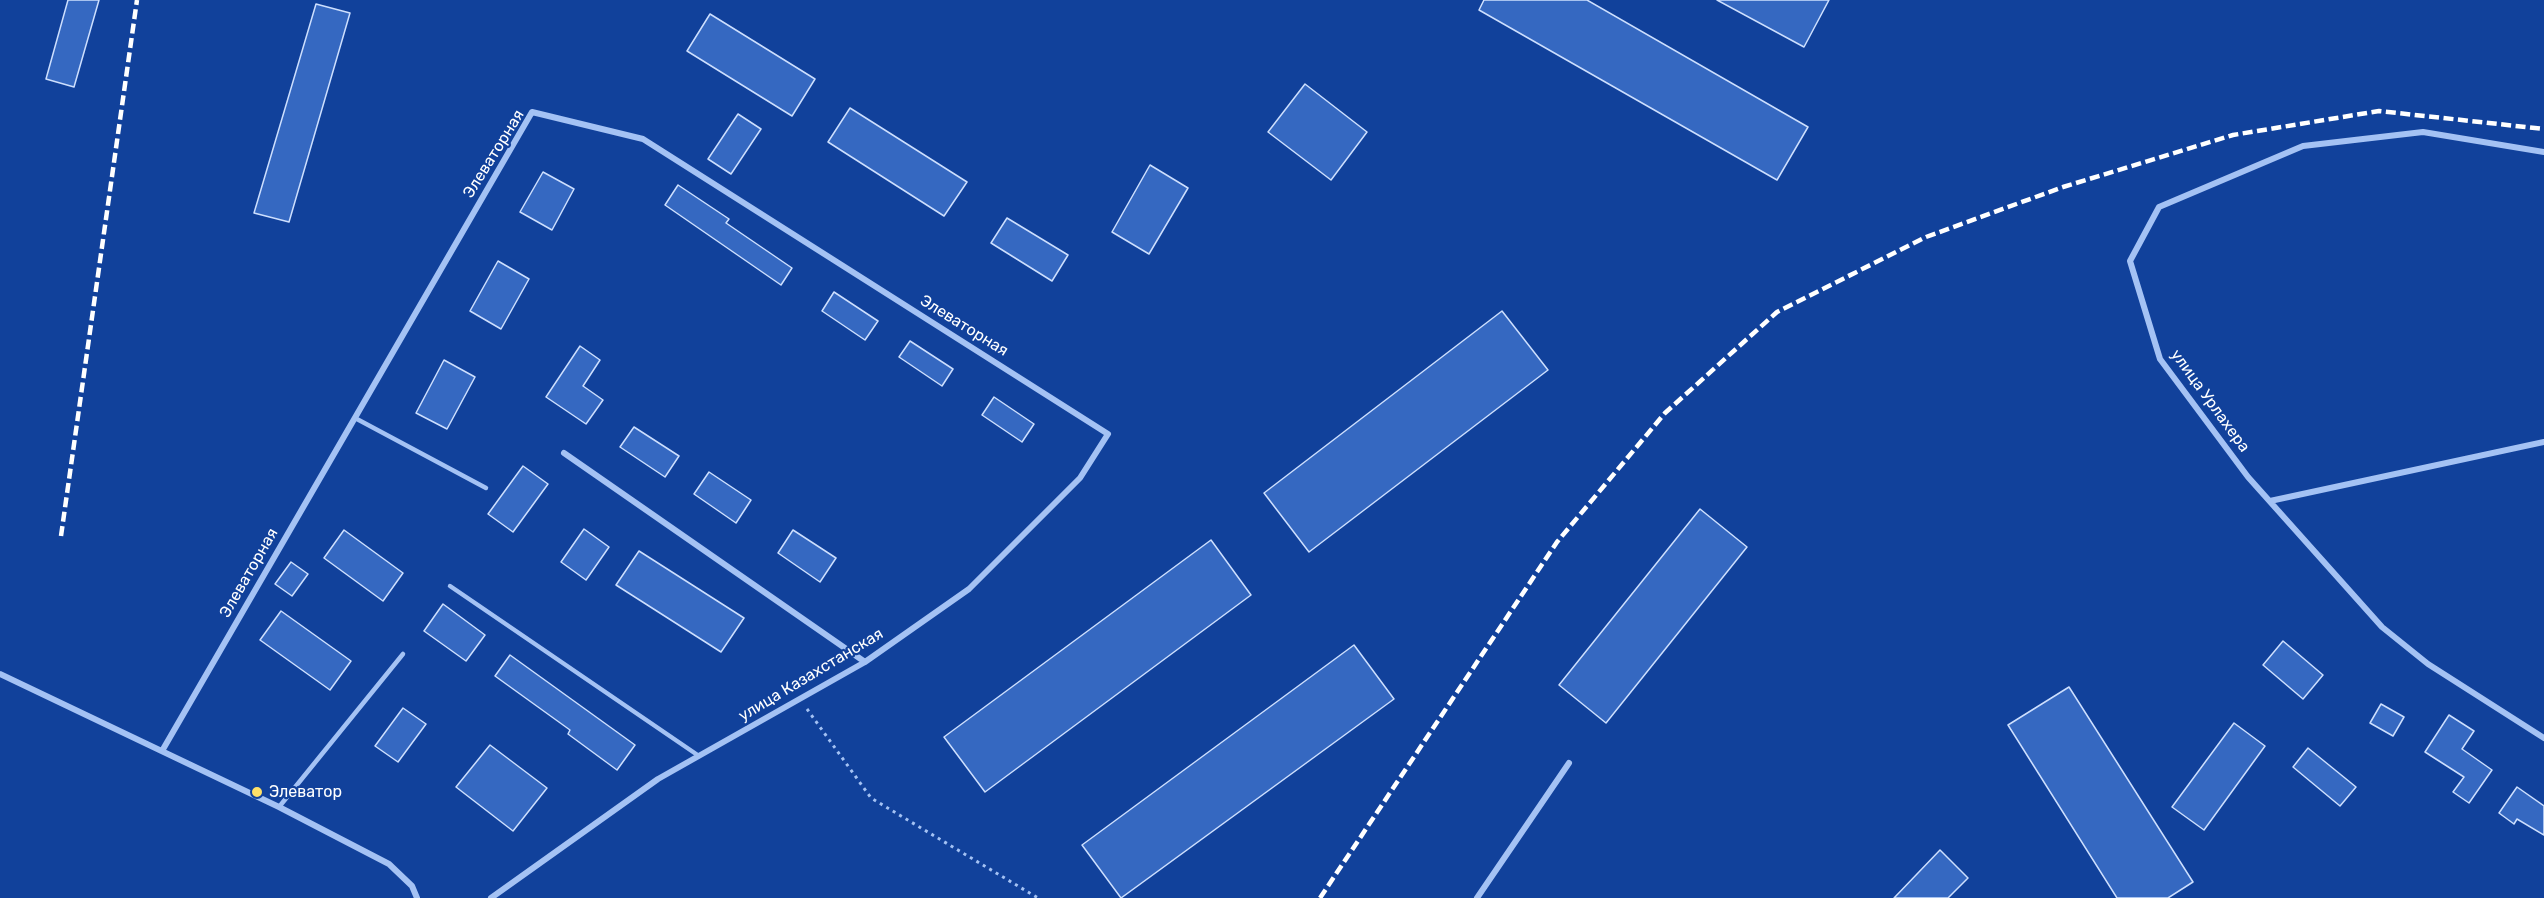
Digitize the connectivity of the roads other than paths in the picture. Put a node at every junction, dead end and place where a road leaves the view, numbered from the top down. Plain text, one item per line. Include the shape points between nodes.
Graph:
1 (2544, 152) edge
2 (355, 418) junction
3 (1108, 434) joint
4 (2544, 442) edge
5 (564, 453) dead end
6 (486, 488) dead end
7 (2270, 501) junction
8 (450, 586) dead end
9 (403, 654) dead end
10 (865, 662) junction
11 (0, 674) edge
12 (2544, 738) edge
13 (162, 751) junction
14 (699, 756) junction
15 (1569, 763) dead end
16 (279, 807) junction
17 (417, 898) edge
18 (491, 898) edge
19 (1477, 898) edge

1 - 7 street, улица Урлахера via 2423,132 2303,146 2159,207 2130,261 2160,359
2 - 3 street, Элеваторная via 532,112 643,139
2 - 6 lane
2 - 13 street, Элеваторная
3 - 10 street, улица Казахстанская via 1080,478 969,589
4 - 7 street
5 - 10 street
7 - 12 street, улица Урлахера via 2382,627 2428,664
8 - 14 lane
9 - 16 lane
10 - 14 street, улица Казахстанская
11 - 13 street
13 - 16 street
14 - 18 street, улица Казахстанская via 658,779
15 - 19 street
16 - 17 street via 389,864 412,886

